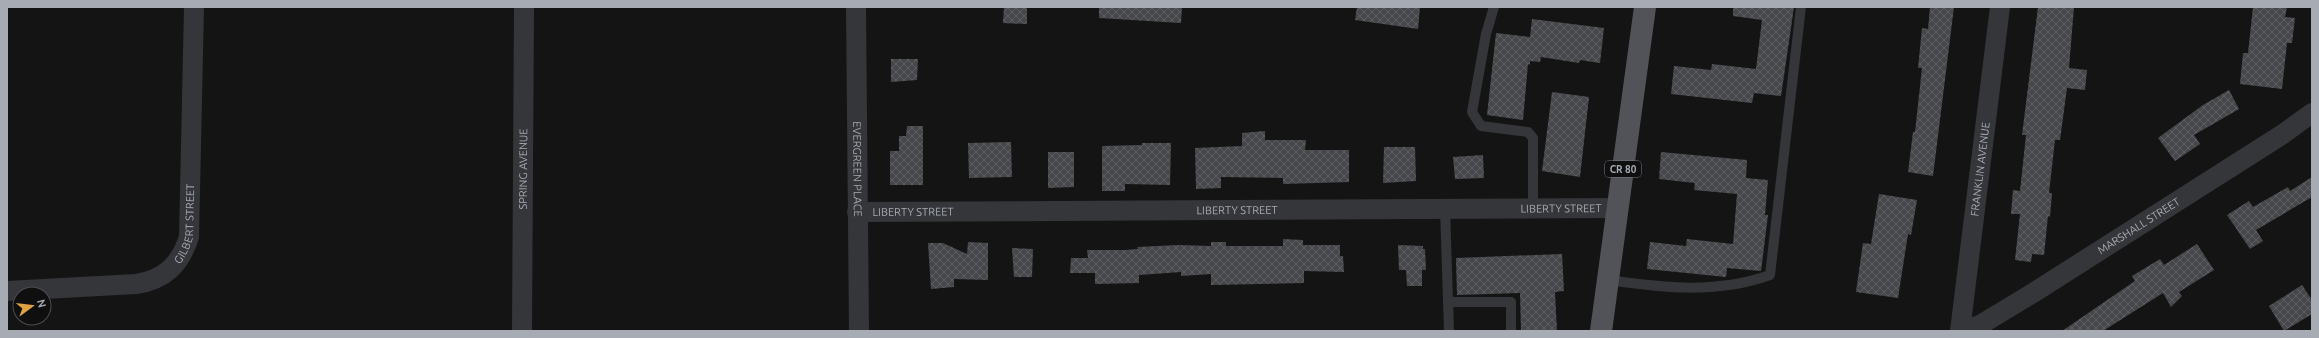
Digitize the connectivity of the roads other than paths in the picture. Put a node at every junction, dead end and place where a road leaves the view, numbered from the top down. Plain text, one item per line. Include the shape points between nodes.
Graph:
1 (194, 7) edge
2 (524, 7) edge
3 (856, 7) edge
4 (1494, 7) edge
5 (1644, 7) edge
6 (1800, 7) edge
7 (2000, 7) edge
8 (2312, 113) edge
9 (1533, 207) junction
10 (1445, 208) junction
11 (1617, 208) junction
12 (857, 212) junction
13 (1608, 280) junction
14 (7, 291) edge
15 (1448, 302) junction
16 (522, 331) edge
17 (859, 331) edge
18 (1449, 331) edge
19 (1511, 331) edge
20 (1601, 331) edge
21 (1960, 331) edge

1 - 14 street, GILBERT STREET via 189,237 185,251 164,275 150,282
2 - 16 street, SPRING AVENUE
3 - 12 street, EVERGREEN PLACE
4 - 9 lane via 1486,34 1472,112 1481,126 1528,132 1533,138
5 - 11 main road, CR 80
6 - 13 lane via 1770,274 1746,283 1708,288 1670,288
7 - 21 street, FRANKLIN AVENUE
8 - 21 street, MARSHALL STREET via 2033,293 1980,325
9 - 10 street, LIBERTY STREET
9 - 11 street, LIBERTY STREET
10 - 12 street, LIBERTY STREET
10 - 15 lane
11 - 13 main road, CR 80
12 - 17 street, EVERGREEN PLACE
13 - 20 main road, CR 80
15 - 18 lane
15 - 19 lane via 1511,302

